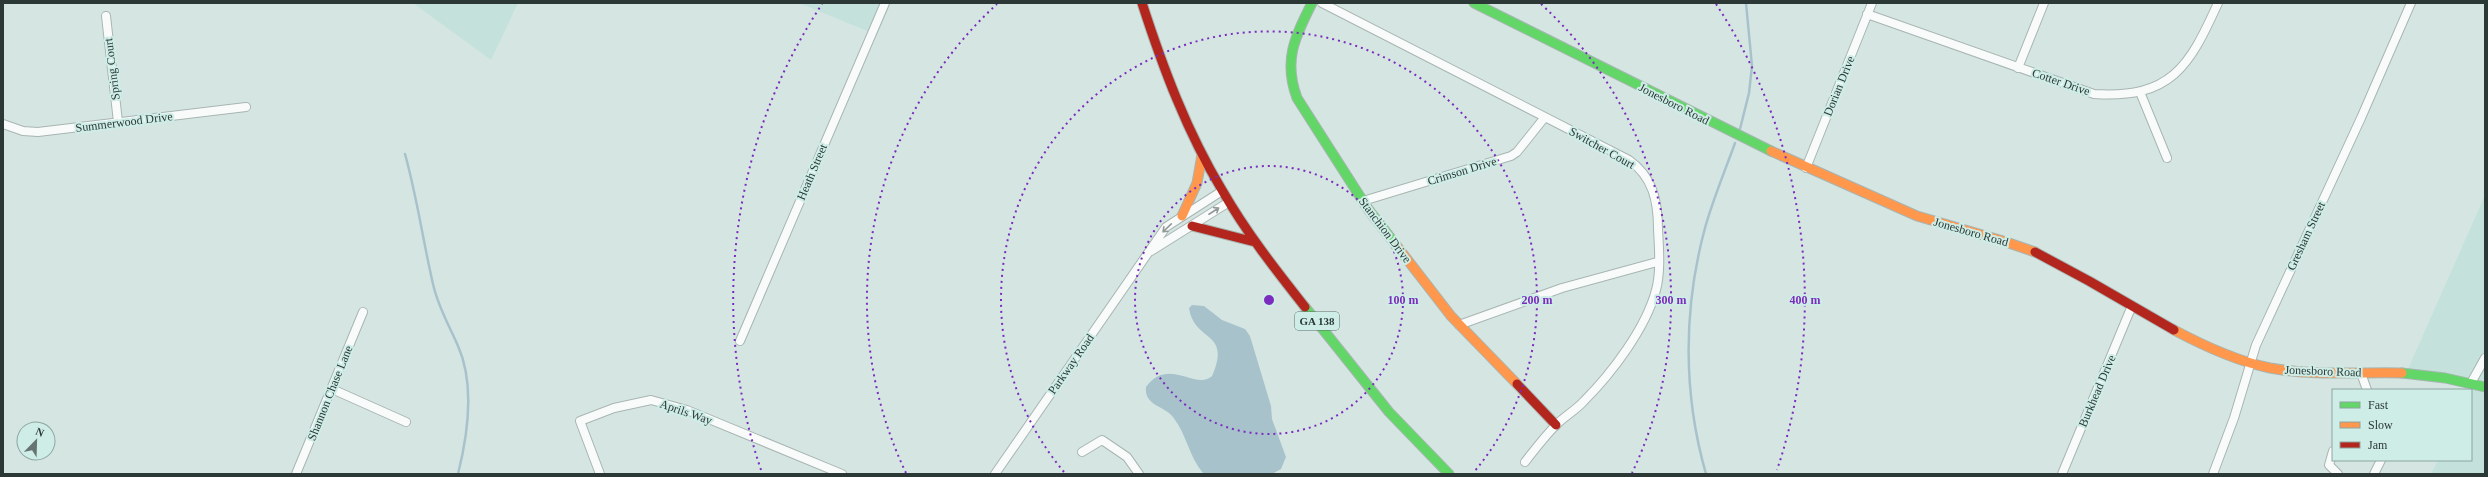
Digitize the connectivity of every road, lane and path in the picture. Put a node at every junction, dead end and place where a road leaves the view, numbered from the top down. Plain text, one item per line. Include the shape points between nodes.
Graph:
1 (886, 3) edge
2 (1142, 3) edge
3 (1312, 3) edge
4 (1322, 3) edge
5 (1474, 3) edge
6 (1872, 3) edge
7 (2044, 3) edge
8 (2218, 3) edge
9 (2411, 3) edge
10 (1867, 14) junction
11 (106, 16) dead end
12 (2018, 68) junction
13 (2140, 92) junction
14 (246, 107) dead end
15 (1545, 117) junction
16 (118, 122) junction
17 (3, 124) edge
18 (1202, 155) junction
19 (2167, 158) dead end
20 (1806, 168) junction
21 (1222, 191) junction
22 (1363, 201) junction
23 (1229, 202) junction
24 (1182, 216) junction
25 (1192, 226) junction
26 (1255, 242) junction
27 (1146, 254) junction
28 (1658, 262) junction
29 (2131, 308) junction
30 (362, 312) dead end
31 (1460, 324) junction
32 (740, 341) dead end
33 (2485, 358) edge
34 (2250, 363) junction
35 (2361, 373) junction
36 (2472, 383) junction
37 (2485, 387) edge
38 (332, 389) junction
39 (2366, 389) edge
40 (406, 422) dead end
41 (1556, 425) junction
42 (1082, 452) dead end
43 (2332, 454) edge
44 (2380, 461) edge
45 (1525, 462) dead end
46 (296, 474) edge
47 (600, 474) edge
48 (842, 474) edge
49 (995, 474) edge
50 (1139, 474) edge
51 (1449, 474) edge
52 (2062, 474) edge
53 (2213, 474) edge
54 (2338, 474) edge
55 (2374, 474) edge

1 - 32 street, Heath Street
2 - 18 street, GA 138 via 1167,78
3 - 22 street, Stanchion Drive via 1292,48 1288,64 1290,85 1307,116
4 - 15 street, Switcher Court
5 - 20 street, Jonesboro Road
6 - 10 street, Dorian Drive
7 - 12 street
8 - 13 street, Cotter Drive via 2199,45 2183,66 2158,85
9 - 34 street, Gresham Street
10 - 12 street, Cotter Drive
10 - 20 street, Dorian Drive
11 - 16 street, Spring Court
12 - 13 street, Cotter Drive via 2094,94 2116,96
13 - 19 street
14 - 16 street, Summerwood Drive
15 - 22 street, Crimson Drive via 1511,156
15 - 28 street, Switcher Court via 1629,160 1644,174 1658,206
16 - 17 street, Summerwood Drive via 38,132 23,131
18 - 21 street, GA 138
18 - 24 street via 1197,184
20 - 29 street, Jonesboro Road via 1904,212 2034,252 2069,269
21 - 23 street, GA 138
21 - 24 street, Parkway Road
22 - 31 street, Stanchion Drive
25 -> 23 street, Parkway Road
23 - 26 street, GA 138
24 -> 27 street, Parkway Road via 1166,227
25 - 26 street
25 - 27 street, Parkway Road
26 - 51 street, GA 138 via 1382,403
27 - 49 street, Parkway Road
28 - 31 street via 1562,288
28 - 41 street, Switcher Court via 1656,289 1650,306 1614,368 1584,402
29 - 34 street, Jonesboro Road via 2212,349
29 - 52 street, Burkhead Drive
30 - 38 street, Shannon Chase Lane
31 - 41 street, Stanchion Drive
33 - 36 street
34 - 35 street, Jonesboro Road via 2298,372
34 - 53 street, Gresham Street via 2234,418
35 - 36 street, Jonesboro Road via 2406,373
35 - 39 street
36 - 37 street, Jonesboro Road
38 - 40 street
38 - 46 street, Shannon Chase Lane
41 - 45 street, Switcher Court
42 - 50 street via 1102,440 1127,457
43 - 54 street via 2329,465
44 - 55 street
47 - 48 street, Aprils Way via 580,421 614,408 651,400 687,410

